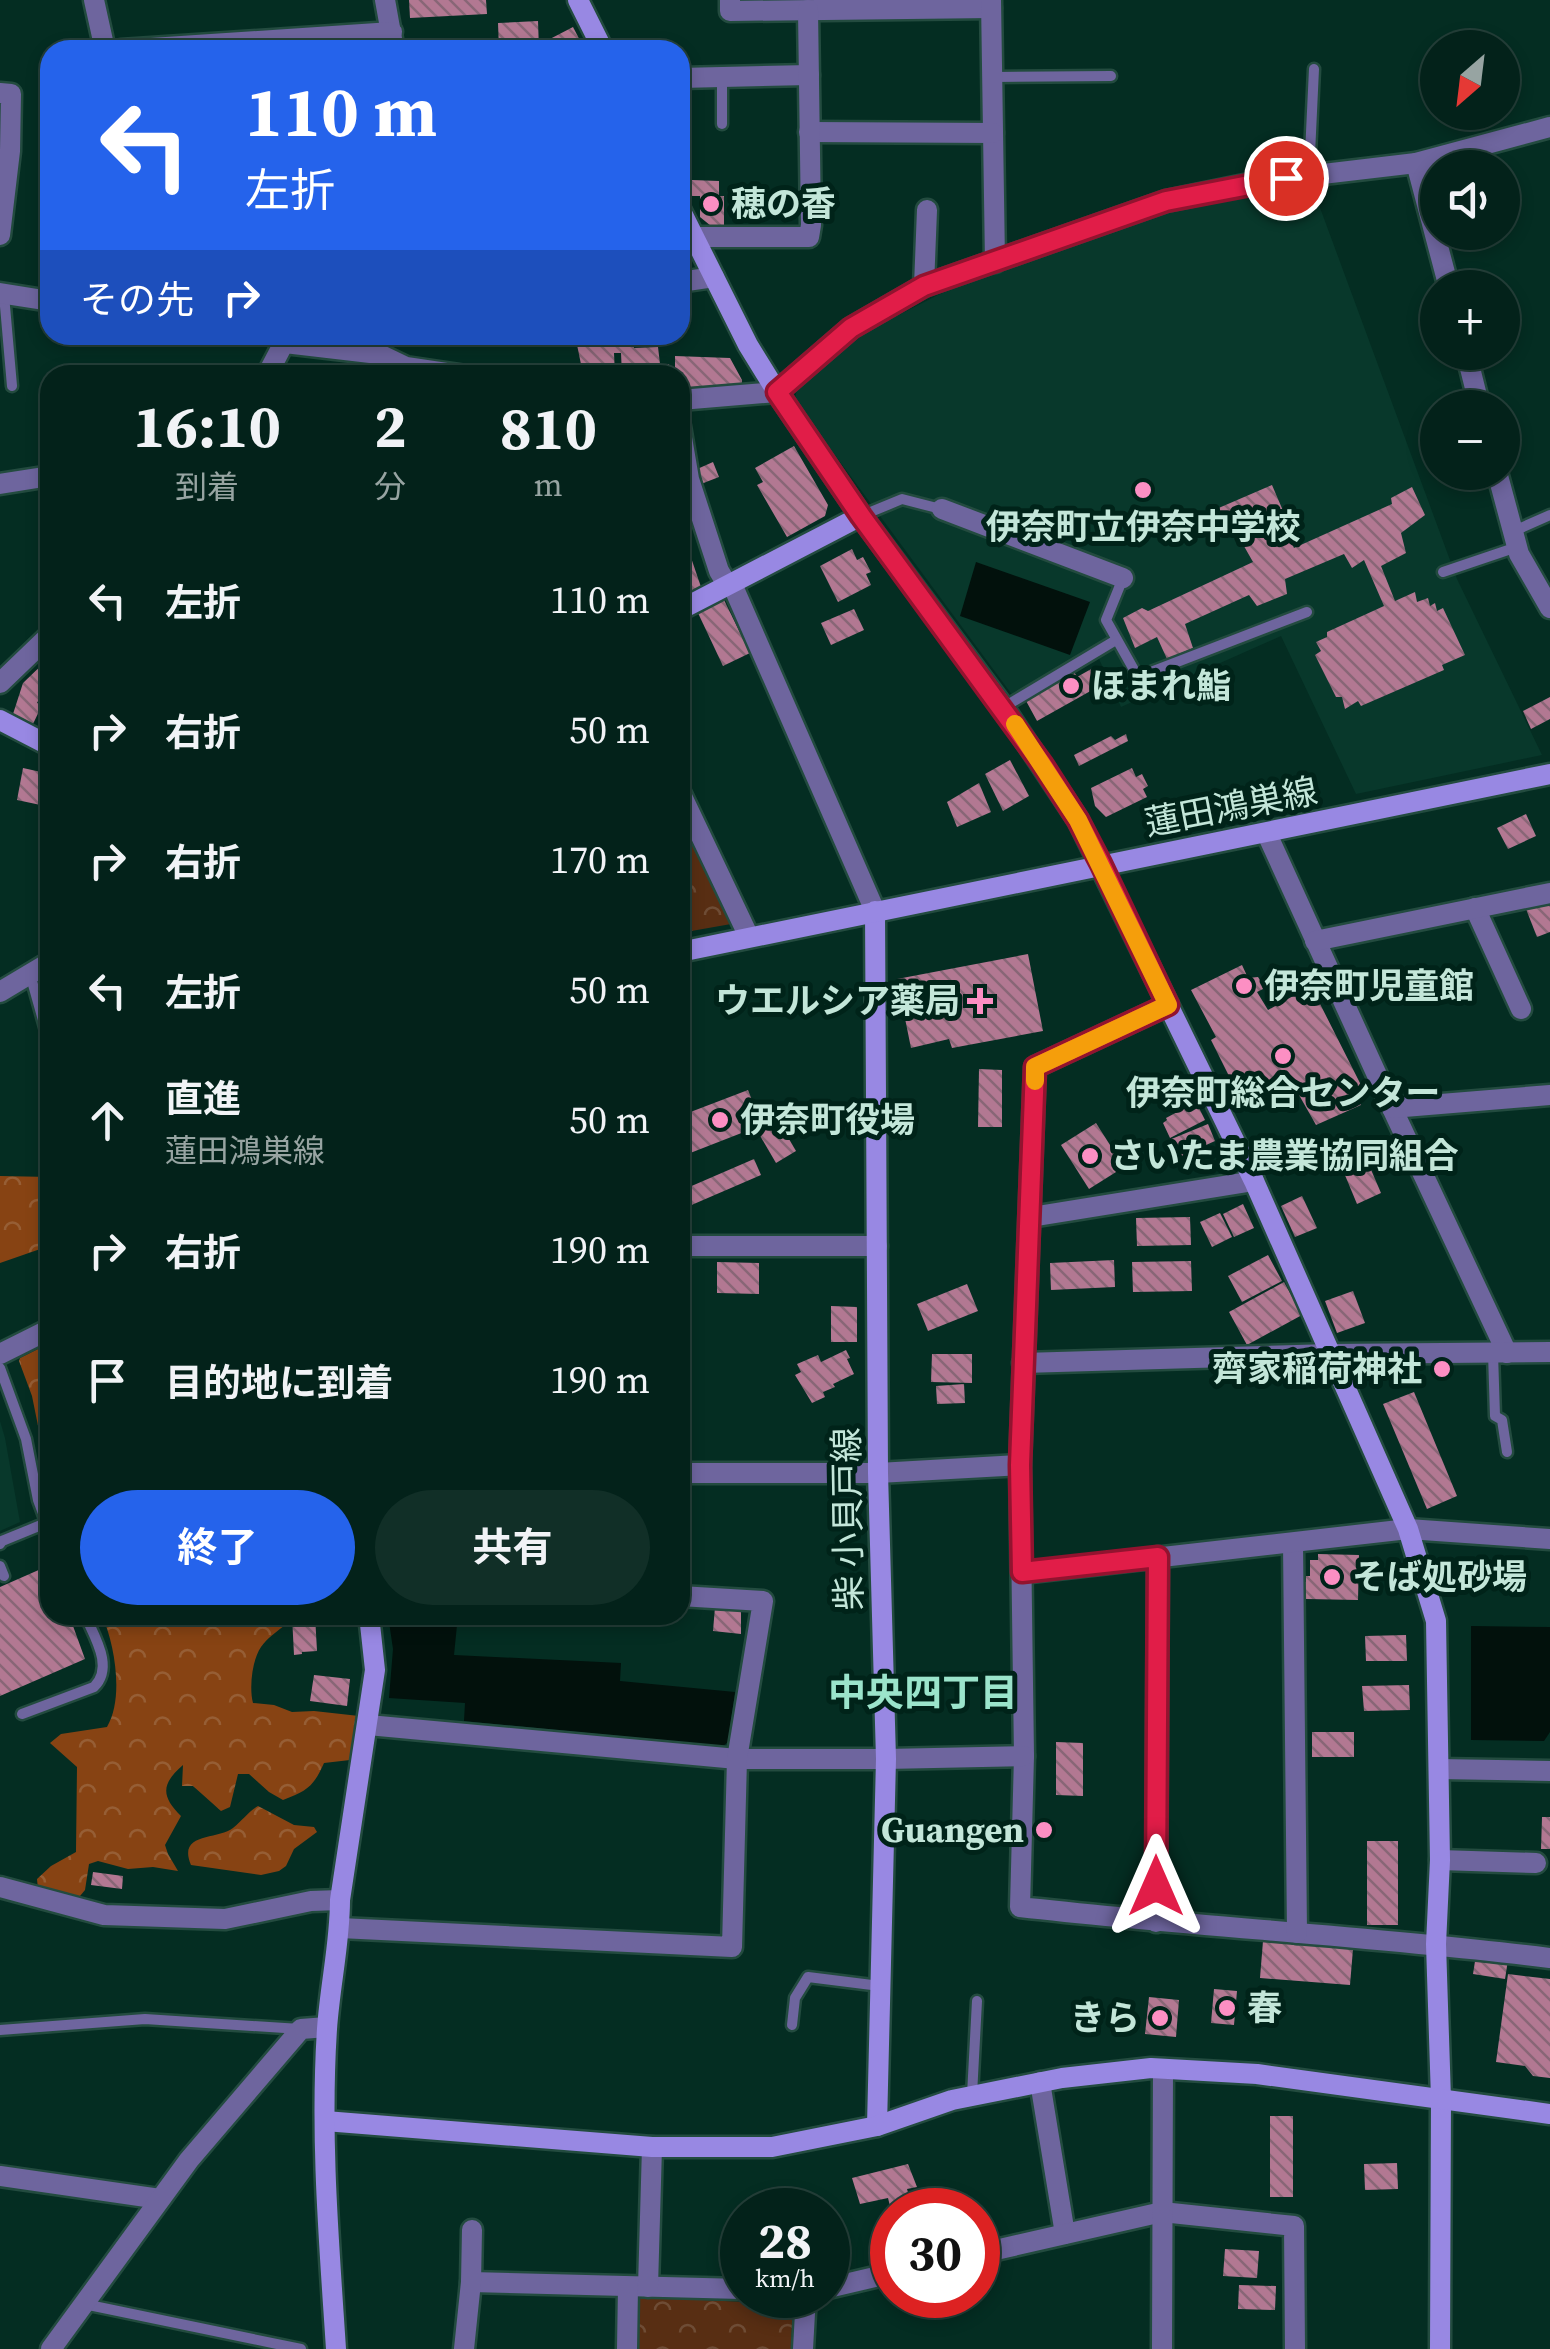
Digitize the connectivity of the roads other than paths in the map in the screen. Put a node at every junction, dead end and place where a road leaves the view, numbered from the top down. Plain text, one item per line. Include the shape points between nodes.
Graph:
1 (94, 0) edge
2 (385, 0) edge
3 (578, 0) edge
4 (730, 0) edge
5 (991, 4) edge
6 (870, 5) edge
7 (808, 10) junction
8 (103, 40) edge
9 (393, 40) edge
10 (598, 40) edge
11 (1314, 70) dead end
12 (808, 75) junction
13 (1111, 76) dead end
14 (722, 77) junction
15 (992, 77) junction
16 (690, 78) edge
17 (0, 93) edge
18 (722, 124) dead end
19 (1550, 127) edge
20 (810, 132) junction
21 (993, 134) junction
22 (1416, 164) junction
23 (1309, 176) junction
24 (927, 210) dead end
25 (690, 228) edge
26 (0, 236) edge
27 (694, 236) junction
28 (995, 262) junction
29 (1443, 270) edge
30 (714, 277) junction
31 (690, 281) edge
32 (924, 286) junction
33 (2, 293) edge
34 (40, 299) edge
35 (324, 345) edge
36 (400, 365) edge
37 (12, 386) dead end
38 (777, 392) junction
39 (690, 399) edge
40 (40, 478) edge
41 (0, 484) edge
42 (1502, 490) edge
43 (690, 493) edge
44 (942, 510) joint
45 (1550, 515) edge
46 (861, 516) junction
47 (1515, 540) junction
48 (1443, 572) dead end
49 (1123, 578) joint
50 (730, 585) junction
51 (690, 605) edge
52 (1550, 608) edge
53 (1307, 612) dead end
54 (1116, 640) junction
55 (40, 645) edge
56 (0, 683) edge
57 (1003, 707) junction
58 (0, 720) edge
59 (40, 741) edge
60 (1550, 774) edge
61 (690, 813) edge
62 (1267, 834) junction
63 (1101, 864) junction
64 (1550, 893) edge
65 (1476, 908) junction
66 (876, 911) junction
67 (749, 938) junction
68 (1315, 941) junction
69 (690, 950) edge
70 (40, 968) edge
71 (30, 973) junction
72 (0, 992) edge
73 (1168, 1005) junction
74 (40, 1009) edge
75 (1521, 1009) dead end
76 (1550, 1094) edge
77 (1392, 1108) junction
78 (1254, 1181) junction
79 (1031, 1217) junction
80 (690, 1246) edge
81 (876, 1246) junction
82 (40, 1334) edge
83 (1550, 1352) edge
84 (1500, 1353) junction
85 (0, 1354) edge
86 (1331, 1354) junction
87 (1024, 1363) junction
88 (0, 1368) edge
89 (1507, 1452) dead end
90 (1020, 1465) junction
91 (690, 1473) edge
92 (878, 1473) junction
93 (40, 1505) edge
94 (40, 1529) edge
95 (1408, 1529) junction
96 (1550, 1539) edge
97 (1294, 1543) junction
98 (0, 1544) edge
99 (1158, 1557) junction
100 (1022, 1572) junction
101 (690, 1596) edge
102 (90, 1625) edge
103 (371, 1625) edge
104 (22, 1714) dead end
105 (368, 1725) junction
106 (1024, 1756) junction
107 (738, 1759) junction
108 (886, 1759) junction
109 (1440, 1769) junction
110 (1550, 1771) edge
111 (1440, 1860) junction
112 (1536, 1864) dead end
113 (0, 1887) edge
114 (340, 1900) junction
115 (1156, 1922) junction
116 (340, 1928) junction
117 (1297, 1933) junction
118 (1436, 1944) junction
119 (1550, 1958) edge
120 (882, 1986) junction
121 (977, 2001) dead end
122 (792, 2025) dead end
123 (327, 2027) junction
124 (301, 2029) junction
125 (0, 2030) edge
126 (1163, 2069) junction
127 (1040, 2082) junction
128 (972, 2096) junction
129 (1441, 2099) junction
130 (1550, 2114) edge
131 (325, 2120) junction
132 (877, 2126) junction
133 (652, 2147) junction
134 (0, 2176) edge
135 (160, 2199) junction
136 (1162, 2212) junction
137 (472, 2230) dead end
138 (1066, 2234) junction
139 (1000, 2249) edge
140 (471, 2282) junction
141 (638, 2287) junction
142 (720, 2289) edge
143 (84, 2304) junction
144 (805, 2318) edge
145 (52, 2349) edge
146 (301, 2349) edge
147 (336, 2349) edge
148 (464, 2349) edge
149 (627, 2349) edge
150 (803, 2349) edge
151 (1162, 2349) edge
152 (1295, 2349) edge
153 (1440, 2349) edge

1 - 8 street
2 - 9 street
3 - 10 street
4 - 7 street via 730,11
5 - 6 street
5 - 15 street
6 - 7 street
7 - 12 street
11 - 23 lane
12 - 14 street
12 - 20 street
13 - 15 lane
14 - 16 street
14 - 18 lane
15 - 21 street
17 - 26 street via 11,94
19 - 22 street
20 - 21 street
20 - 27 street via 809,237
21 - 28 street
22 - 23 street
22 - 29 street
23 - 28 street via 1166,201
24 - 32 street
25 - 27 street, 蓮田鴻巣線
27 - 30 street, 蓮田鴻巣線
28 - 32 street
30 - 31 street
30 - 38 street, 蓮田鴻巣線
32 - 38 street via 851,328
33 - 34 street
33 - 37 lane
35 - 36 street via 380,354
38 - 39 street
38 - 46 street, 蓮田鴻巣線
40 - 41 street
42 - 47 street
43 - 50 street
44 - 46 lane via 902,499
44 - 49 street
45 - 47 lane
46 - 50 street
46 - 57 street, 蓮田鴻巣線
47 - 48 lane
47 - 52 street
49 - 54 lane via 1106,620
50 - 51 street
50 - 66 street
53 - 54 lane via 1138,678
54 - 57 lane
55 - 56 street
57 - 63 street, 蓮田鴻巣線
58 - 59 street
60 - 62 street, 蓮田鴻巣線
61 - 67 street
62 - 63 street, 蓮田鴻巣線
62 - 68 street
63 - 66 street
63 - 73 street
64 - 65 street
65 - 68 street
65 - 75 street
66 - 67 street
66 - 81 street, 柴 小貝戸線
67 - 69 street
68 - 77 street
70 - 71 street
71 - 72 street
71 - 74 lane
73 - 78 street
73 - 79 street via 1035,1067
76 - 77 street
77 - 84 street
78 - 79 street
78 - 86 street
79 - 87 street
80 - 81 street
81 - 92 street, 柴 小貝戸線
82 - 85 street
83 - 84 street
84 - 86 street
84 - 89 lane via 1495,1416 1502,1420
86 - 87 street
86 - 95 street
87 - 90 street
88 - 93 lane via 26,1439
90 - 92 street
90 - 100 street
91 - 92 street
92 - 108 street, 柴 小貝戸線
94 - 98 lane
95 - 96 street
95 - 97 street
95 - 109 street via 1436,1621
97 - 99 street
97 - 117 street
99 - 100 street
99 - 115 street
100 - 106 street
101 - 107 street via 763,1600
102 - 104 lane via 102,1679 94,1688
103 - 105 street via 375,1670
105 - 107 street
105 - 114 street
106 - 108 street
106 - 115 street via 1020,1907
107 - 108 street
107 - 116 street via 732,1946
108 - 120 street, 柴 小貝戸線
109 - 110 street
109 - 111 street
111 - 112 street
111 - 118 street
113 - 114 street via 104,1915 225,1918
114 - 116 street
115 - 117 street
116 - 123 street
117 - 118 street
118 - 119 street
118 - 129 street
120 - 122 lane via 808,1977 794,1998
120 - 132 street, 柴 小貝戸線
121 - 128 lane
123 - 124 street
123 - 131 street
124 - 125 lane via 145,2020
124 - 135 street
126 - 127 street
126 - 129 street via 1258,2074
126 - 136 street
127 - 128 street
127 - 138 street
128 - 132 street
129 - 130 street
129 - 153 street
131 - 133 street
131 - 147 street
132 - 133 street via 772,2147
133 - 141 street
134 - 135 street
135 - 143 street
136 - 138 street
136 - 151 street
136 - 152 street via 1294,2226
137 - 140 street
138 - 139 street
140 - 141 street
140 - 148 street
141 - 142 street
141 - 149 street
143 - 145 street
143 - 146 lane
144 - 150 street

